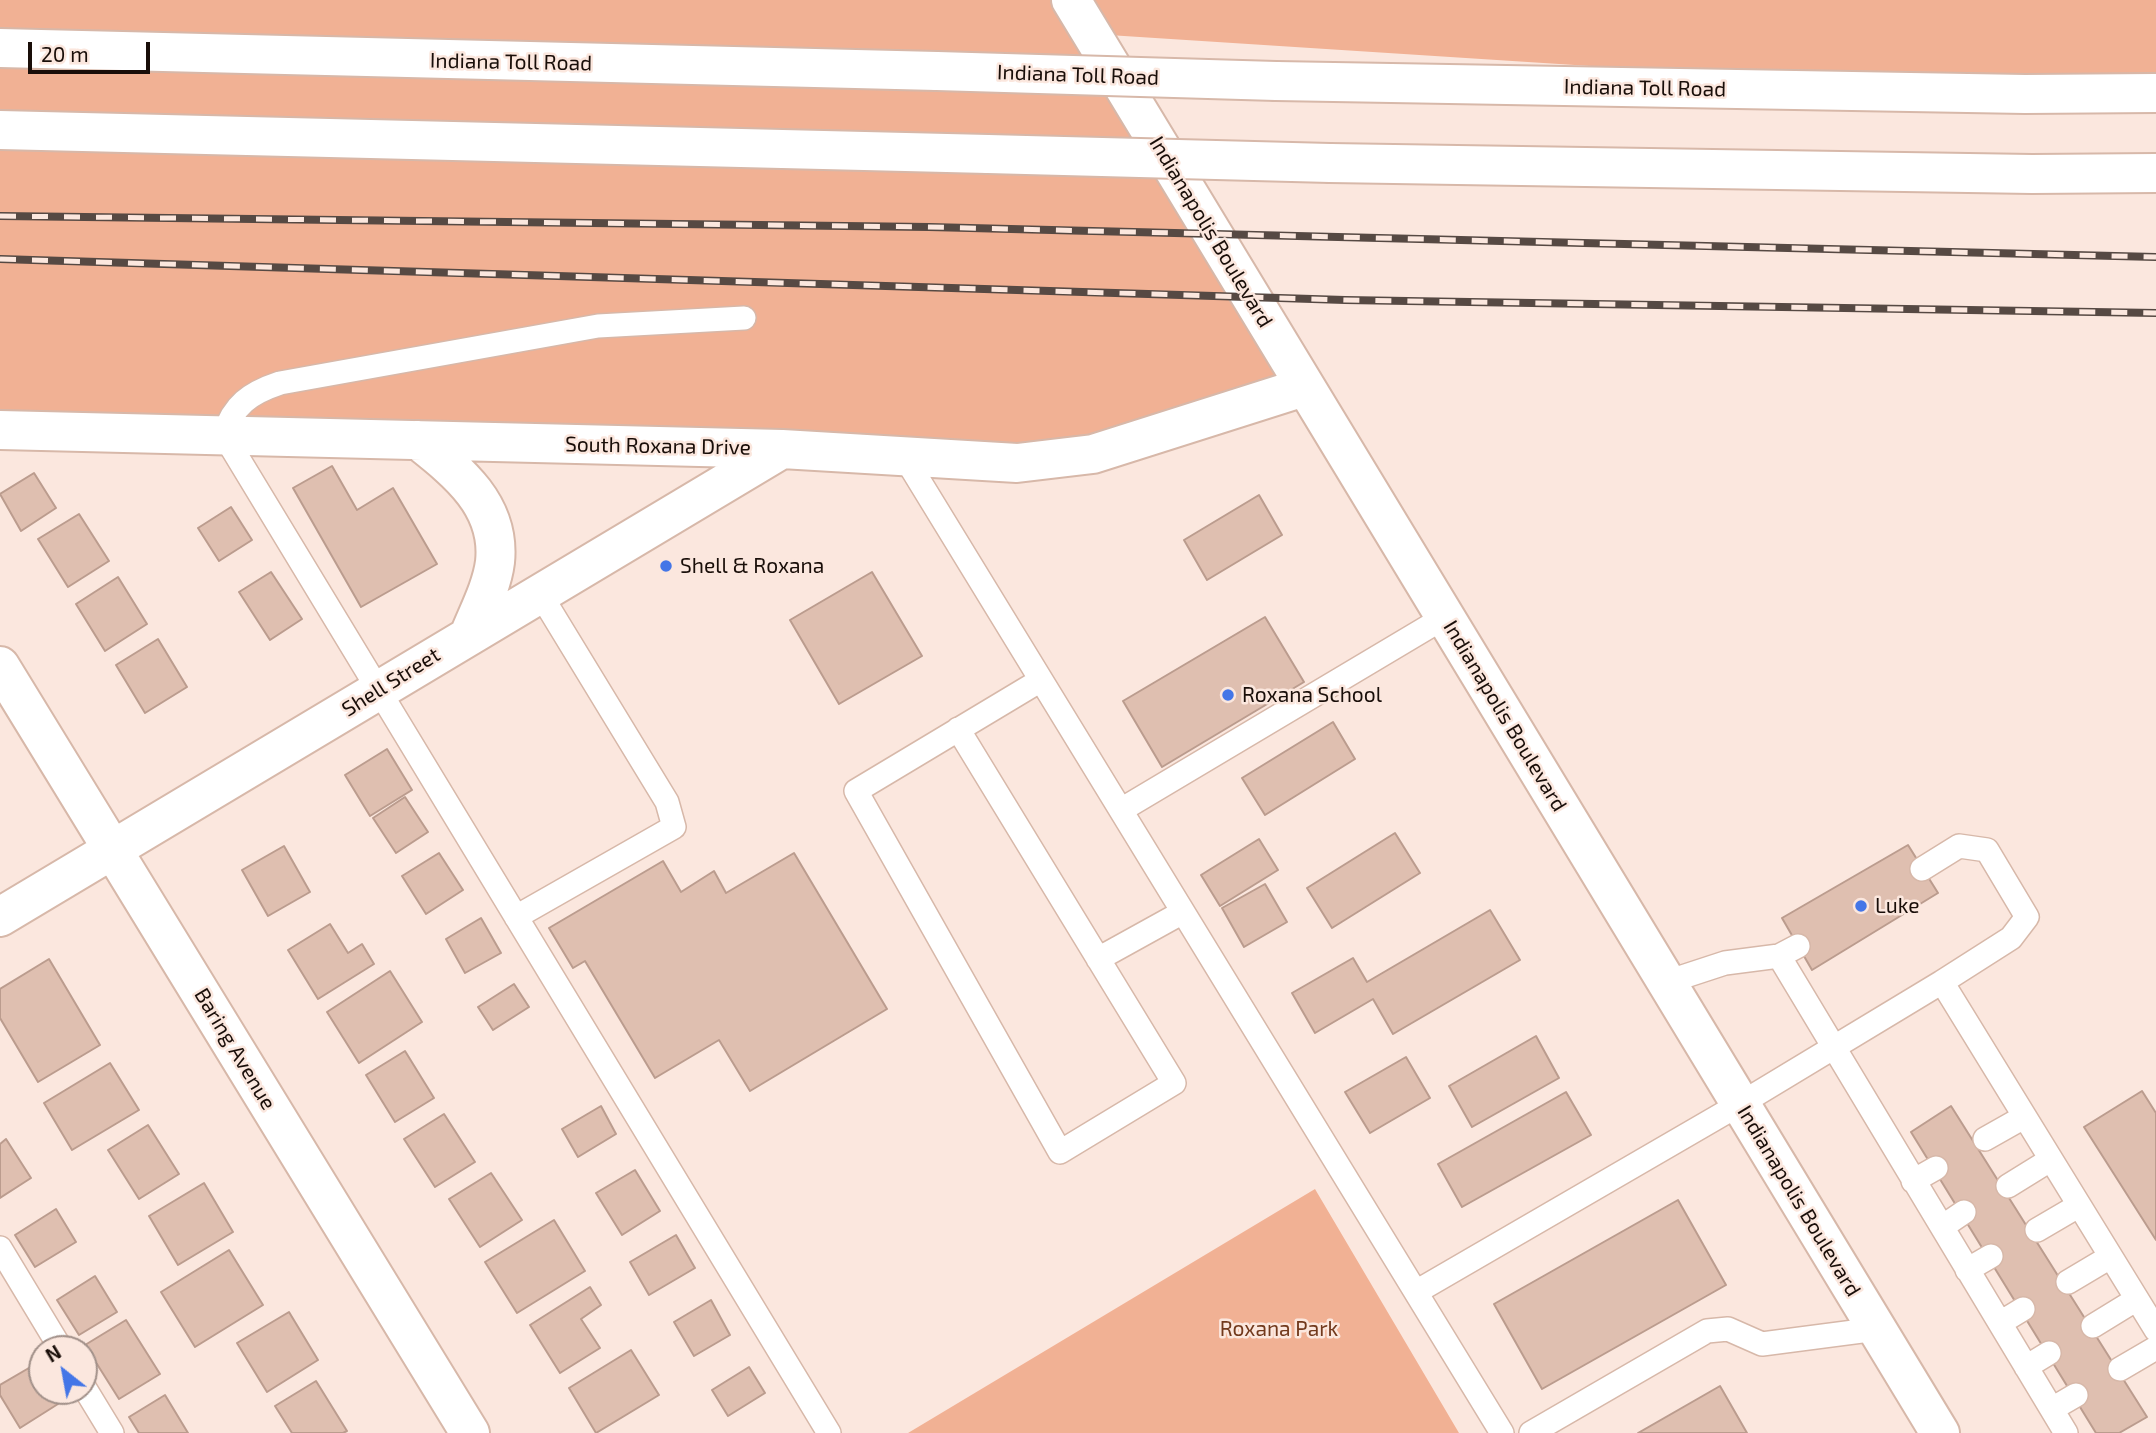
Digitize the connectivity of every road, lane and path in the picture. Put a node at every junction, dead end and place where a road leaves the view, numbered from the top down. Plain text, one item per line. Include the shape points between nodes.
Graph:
1 (1071, 0) edge
2 (0, 48) edge
3 (2156, 93) edge
4 (0, 130) edge
5 (2156, 173) edge
6 (744, 318) dead end
7 (1304, 387) junction
8 (0, 430) edge
9 (224, 435) junction
10 (418, 440) junction
11 (782, 449) junction
12 (904, 456) junction
13 (539, 592) junction
14 (1445, 617) junction
15 (470, 633) junction
16 (0, 666) edge
17 (1041, 680) junction
18 (379, 690) junction
19 (958, 729) junction
20 (1121, 810) junction
21 (113, 849) junction
22 (1923, 869) dead end
23 (1183, 912) junction
24 (0, 917) edge
25 (516, 918) junction
26 (1098, 958) junction
27 (1667, 982) junction
28 (1942, 982) junction
29 (1833, 1047) junction
30 (1740, 1104) junction
31 (2024, 1117) junction
32 (1985, 1139) dead end
33 (2050, 1160) junction
34 (1936, 1168) dead end
35 (1913, 1181) junction
36 (2008, 1186) dead end
37 (2078, 1206) junction
38 (1964, 1212) dead end
39 (1942, 1227) junction
40 (2037, 1230) dead end
41 (0, 1248) edge
42 (1991, 1256) dead end
43 (2110, 1257) junction
44 (1968, 1270) junction
45 (2068, 1282) dead end
46 (1416, 1292) junction
47 (2137, 1299) junction
48 (2023, 1310) dead end
49 (2000, 1323) junction
50 (2093, 1326) dead end
51 (1877, 1329) junction
52 (2156, 1330) edge
53 (53, 1335) edge
54 (2156, 1348) edge
55 (2049, 1353) dead end
56 (2026, 1367) junction
57 (2120, 1369) dead end
58 (2076, 1395) dead end
59 (95, 1405) edge
60 (2052, 1409) junction
61 (112, 1433) edge
62 (470, 1433) edge
63 (829, 1433) edge
64 (1502, 1433) edge
65 (1531, 1433) edge
66 (1940, 1433) edge
67 (2066, 1433) edge

1 - 7 main road, Indianapolis Boulevard
2 - 3 main road, Indiana Toll Road, bridge via 1276,81
4 - 5 main road, bridge via 1330,163
6 - 9 lane via 598,326 279,383 235,407
7 - 12 main road, South Roxana Drive via 1093,454 1017,463
7 - 14 main road, Indianapolis Boulevard
8 - 9 main road, South Roxana Drive
9 - 10 main road, South Roxana Drive
9 - 18 lane
10 - 11 main road, South Roxana Drive
10 - 15 main road via 463,477 491,525 495,562
11 - 12 main road, South Roxana Drive
11 - 13 main road, Shell Street
12 - 17 lane
13 - 15 main road, Shell Street
13 - 25 lane via 667,802 674,827
14 - 20 lane
14 - 27 main road, Indianapolis Boulevard
15 - 18 main road, Shell Street
16 - 21 main road, Baring Avenue
17 - 19 lane
17 - 20 lane
18 - 21 main road, Shell Street
18 - 25 lane
19 - 26 lane
19 - 26 lane via 856,791 1060,1152 1174,1083
20 - 23 lane
21 - 24 main road, Shell Street
21 - 62 main road, Baring Avenue
22 - 28 lane via 1959,846 1987,850 2027,917 2011,938
23 - 26 lane
23 - 46 lane
25 - 63 lane
27 - 29 lane via 1725,963 1789,951
27 - 30 main road, Indianapolis Boulevard
28 - 29 lane
28 - 31 lane
29 - 30 lane
29 - 35 lane
30 - 46 lane
30 - 51 main road, Indianapolis Boulevard
31 - 32 lane
31 - 33 lane
33 - 36 lane
33 - 37 lane
34 - 35 lane
35 - 39 lane
37 - 40 lane
37 - 43 lane
38 - 39 lane
39 - 44 lane
41 - 53 lane
42 - 44 lane
43 - 45 lane
43 - 47 lane
44 - 49 lane
46 - 64 lane
47 - 50 lane
47 - 52 lane
48 - 49 lane
49 - 56 lane
51 - 65 lane via 1762,1344 1728,1329 1707,1331
51 - 66 main road, Indianapolis Boulevard
54 - 57 lane
55 - 56 lane
56 - 60 lane
58 - 60 lane
59 - 61 lane
60 - 67 lane

